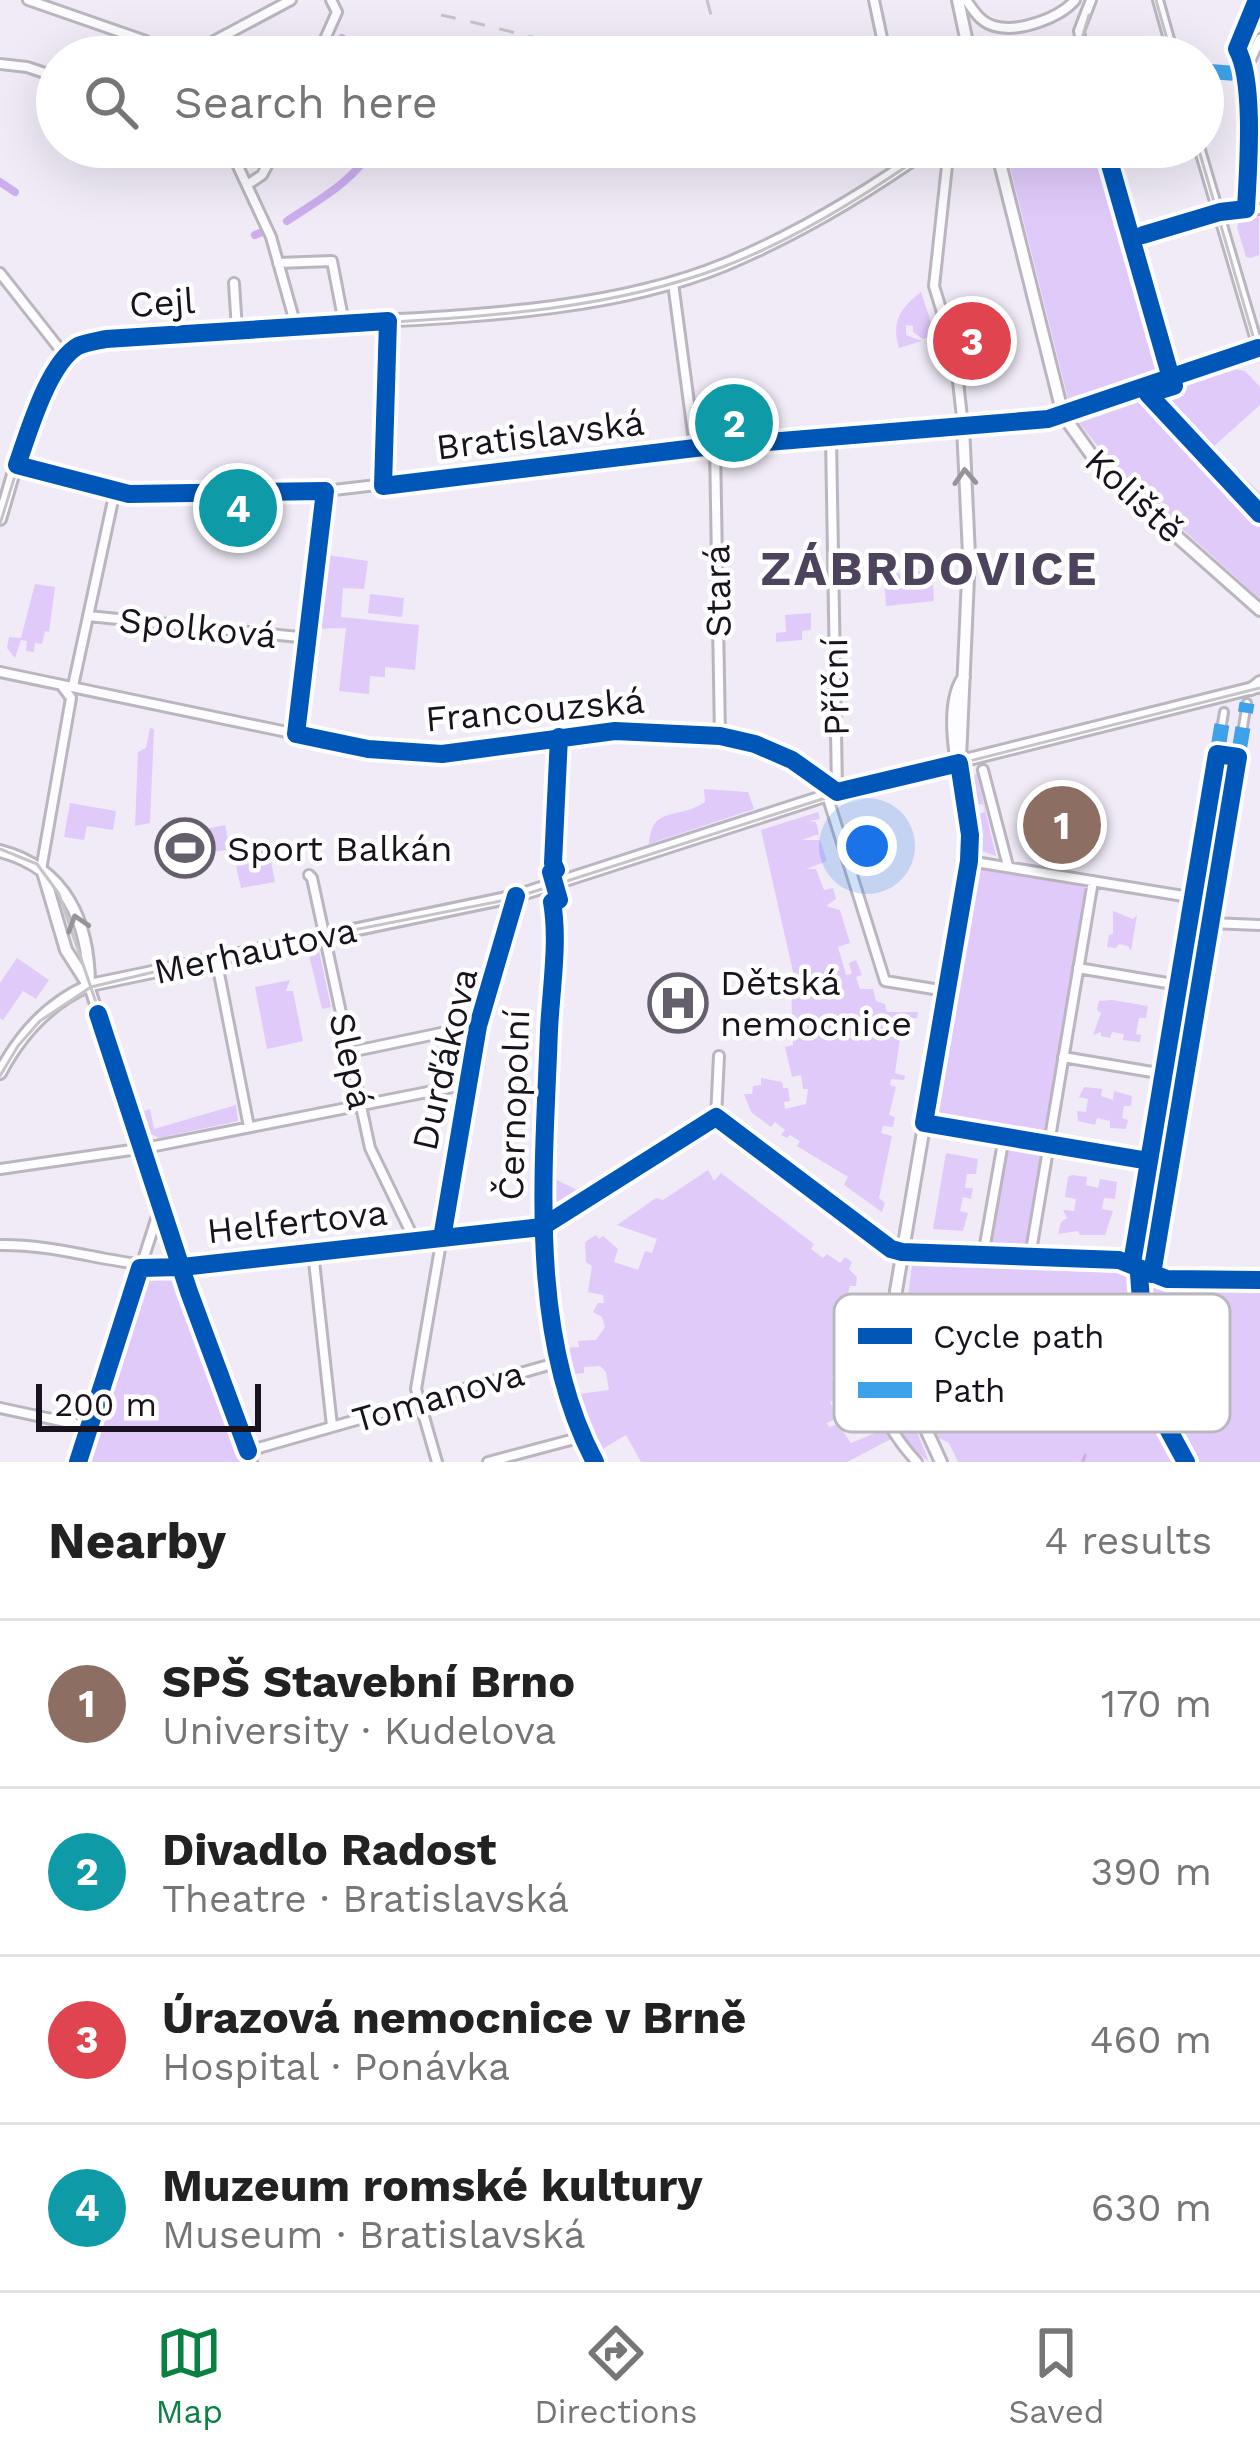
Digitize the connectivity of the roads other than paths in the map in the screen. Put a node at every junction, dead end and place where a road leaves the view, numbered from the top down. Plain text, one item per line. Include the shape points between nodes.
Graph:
1 (28, 0) edge
2 (291, 0) edge
3 (331, 0) edge
4 (874, 0) edge
5 (962, 0) edge
6 (1076, 0) edge
7 (1091, 0) edge
8 (1158, 0) edge
9 (1257, 0) edge
10 (132, 36) edge
11 (224, 36) edge
12 (327, 36) edge
13 (882, 36) edge
14 (967, 36) edge
15 (1081, 36) edge
16 (1168, 36) edge
17 (1260, 39) edge
18 (1251, 59) edge
19 (0, 64) edge
20 (36, 70) edge
21 (1224, 73) edge
22 (1244, 74) junction
23 (1246, 84) junction
24 (1260, 89) edge
25 (1246, 98) joint
26 (239, 168) edge
27 (266, 168) edge
28 (890, 168) edge
29 (947, 168) edge
30 (1000, 168) edge
31 (1111, 168) edge
32 (1205, 168) edge
33 (247, 185) junction
34 (1246, 209) junction
35 (1260, 209) edge
36 (1218, 212) junction
37 (1131, 239) junction
38 (278, 263) junction
39 (0, 273) edge
40 (672, 280) junction
41 (234, 283) dead end
42 (388, 321) junction
43 (344, 323) junction
44 (296, 326) junction
45 (237, 330) junction
46 (1258, 345) edge
47 (66, 357) junction
48 (1171, 378) junction
49 (1063, 416) junction
50 (963, 426) junction
51 (831, 437) junction
52 (715, 446) junction
53 (695, 448) junction
54 (17, 465) junction
55 (383, 486) junction
56 (115, 491) junction
57 (325, 491) junction
58 (0, 519) edge
59 (1260, 610) edge
60 (88, 616) junction
61 (309, 638) junction
62 (0, 672) edge
63 (56, 683) junction
64 (73, 686) junction
65 (1257, 686) edge
66 (1247, 703) dead end
67 (1223, 712) dead end
68 (296, 734) junction
69 (560, 736) junction
70 (720, 736) junction
71 (1217, 754) junction
72 (1238, 757) junction
73 (959, 763) junction
74 (983, 770) dead end
75 (832, 794) junction
76 (0, 851) edge
77 (969, 861) junction
78 (553, 863) dead end
79 (1009, 867) junction
80 (42, 871) junction
81 (308, 875) dead end
82 (1093, 881) junction
83 (546, 888) junction
84 (516, 896) junction
85 (1193, 898) junction
86 (1214, 901) junction
87 (1210, 923) junction
88 (1260, 925) edge
89 (324, 934) junction
90 (215, 956) junction
91 (1078, 968) junction
92 (1179, 985) junction
93 (89, 986) junction
94 (946, 991) junction
95 (441, 1033) dead end
96 (350, 1052) junction
97 (719, 1056) dead end
98 (1063, 1057) junction
99 (0, 1073) edge
100 (1165, 1074) junction
101 (468, 1084) junction
102 (361, 1105) junction
103 (716, 1117) junction
104 (924, 1123) junction
105 (249, 1127) junction
106 (1004, 1137) junction
107 (1048, 1144) junction
108 (145, 1148) junction
109 (1149, 1161) junction
110 (1171, 1163) junction
111 (0, 1169) edge
112 (161, 1202) junction
113 (542, 1227) junction
114 (442, 1238) junction
115 (415, 1241) junction
116 (0, 1245) edge
117 (313, 1252) junction
118 (902, 1252) junction
119 (983, 1256) junction
120 (1030, 1257) junction
121 (1132, 1263) junction
122 (182, 1267) junction
123 (140, 1268) junction
124 (1152, 1274) junction
125 (1260, 1280) edge
126 (899, 1294) edge
127 (560, 1362) junction
128 (419, 1401) junction
129 (0, 1408) edge
130 (332, 1426) junction
131 (89, 1427) junction
132 (894, 1432) edge
133 (927, 1432) edge
134 (581, 1437) junction
135 (248, 1451) junction
136 (78, 1462) edge
137 (252, 1462) edge
138 (437, 1462) edge
139 (488, 1462) edge
140 (595, 1462) edge
141 (917, 1462) edge
142 (941, 1462) edge

1 - 10 street
2 - 11 street
3 - 12 street via 338,12
4 - 13 street
5 - 6 street via 978,17 1008,28 1054,16
5 - 14 street
7 - 15 street
8 - 16 street
9 - 18 street via 1237,49
17 - 18 street
18 - 22 street
19 - 20 street
21 - 22 street
22 - 23 street
23 - 24 street
23 - 25 street
25 - 34 street
26 - 33 street
27 - 33 street
28 - 40 street, Cejl via 763,246
29 - 50 street via 934,286 955,355
30 - 49 street, Koliště
31 - 37 street
32 - 36 street
33 - 38 street
34 - 35 street
34 - 36 street
36 - 37 street
36 - 46 street
37 - 48 street
38 - 43 street via 329,259
38 - 44 street
39 - 47 street
40 - 42 street, Cejl via 569,304
40 - 53 street
41 - 45 street
42 - 43 street, Cejl
42 - 55 street
43 - 44 street, Cejl
44 - 45 street, Cejl
45 - 47 street, Cejl via 106,339
46 - 48 street
47 - 54 street
48 - 49 street
49 - 50 street, Bratislavská
49 - 59 street, Koliště via 1103,471
50 - 51 street, Bratislavská
73 -> 50 street via 969,555
51 - 52 street, Bratislavská
51 - 75 street, Příční
52 - 53 street, Bratislavská
52 - 70 street, Stará
53 - 55 street, Bratislavská
54 - 56 street, Bratislavská
54 - 58 street
55 - 57 street, Bratislavská
56 - 57 street, Bratislavská
56 - 60 street
57 - 61 street
60 - 61 street, Spolková
60 - 64 street
61 - 68 street
62 - 63 street, Francouzská
63 - 64 street, Francouzská
63 - 80 street via 71,698
64 - 68 street, Francouzská
65 - 73 street, Merhautova
66 - 72 street
67 - 71 street
68 - 69 street, Francouzská via 442,754
69 - 70 street, Francouzská
69 - 78 street
70 - 75 street, Francouzská via 792,760
71 - 72 street
71 - 85 street
72 - 86 street
73 - 75 street, Merhautova
73 - 77 street
74 - 79 street
75 - 83 street, Merhautova
75 - 94 street, Příční via 885,981
76 - 80 street
77 - 79 street
77 - 94 street
79 - 82 street
80 - 93 street via 66,950
93 -> 80 street via 65,889
81 - 89 street, Slepá
82 - 85 street
82 - 91 street
83 - 84 street, Merhautova
83 - 113 street, Černopolní via 553,907
84 - 89 street, Merhautova
84 - 101 street, Durďákova
85 - 86 street
85 - 92 street
86 - 87 street
87 - 88 street
87 - 110 street
89 - 90 street, Merhautova
89 - 96 street, Slepá
90 - 93 street, Merhautova
90 - 105 street
91 - 92 street
91 - 98 street
92 - 100 street
93 - 99 street, Merhautova via 38,1020
93 - 108 street
94 - 104 street
95 - 96 street
96 - 102 street, Slepá
97 - 103 street
98 - 100 street
98 - 107 street
100 - 109 street
101 - 102 street
101 - 114 street, Durďákova
102 - 105 street
102 - 115 street, Slepá via 370,1148
103 - 113 street, Helfertova
103 - 118 street
104 - 106 street
104 - 118 street
105 - 108 street
106 - 107 street
106 - 119 street
107 - 109 street
107 - 120 street
108 - 111 street
108 - 112 street
109 - 110 street
109 - 121 street
110 - 124 street
112 - 122 street
112 - 123 street
113 - 114 street, Helfertova
113 - 127 street, Černopolní
114 - 115 street, Helfertova
114 - 128 street, Durďákova
115 - 117 street, Helfertova
116 - 123 street, Helfertova
117 - 122 street, Helfertova
117 - 130 street
118 - 119 street
118 - 126 street
119 - 120 street
120 - 121 street
121 - 124 street
122 - 123 street, Helfertova
122 - 135 street
123 - 131 street
124 - 125 street
127 - 128 street, Tomanova
127 - 134 street, Černopolní
128 - 130 street, Tomanova
128 - 138 street, Durďákova
129 - 131 street
130 - 135 street, Tomanova
131 - 136 street
132 - 141 street
133 - 142 street
134 - 139 street
134 - 140 street, Černopolní
135 - 137 street

